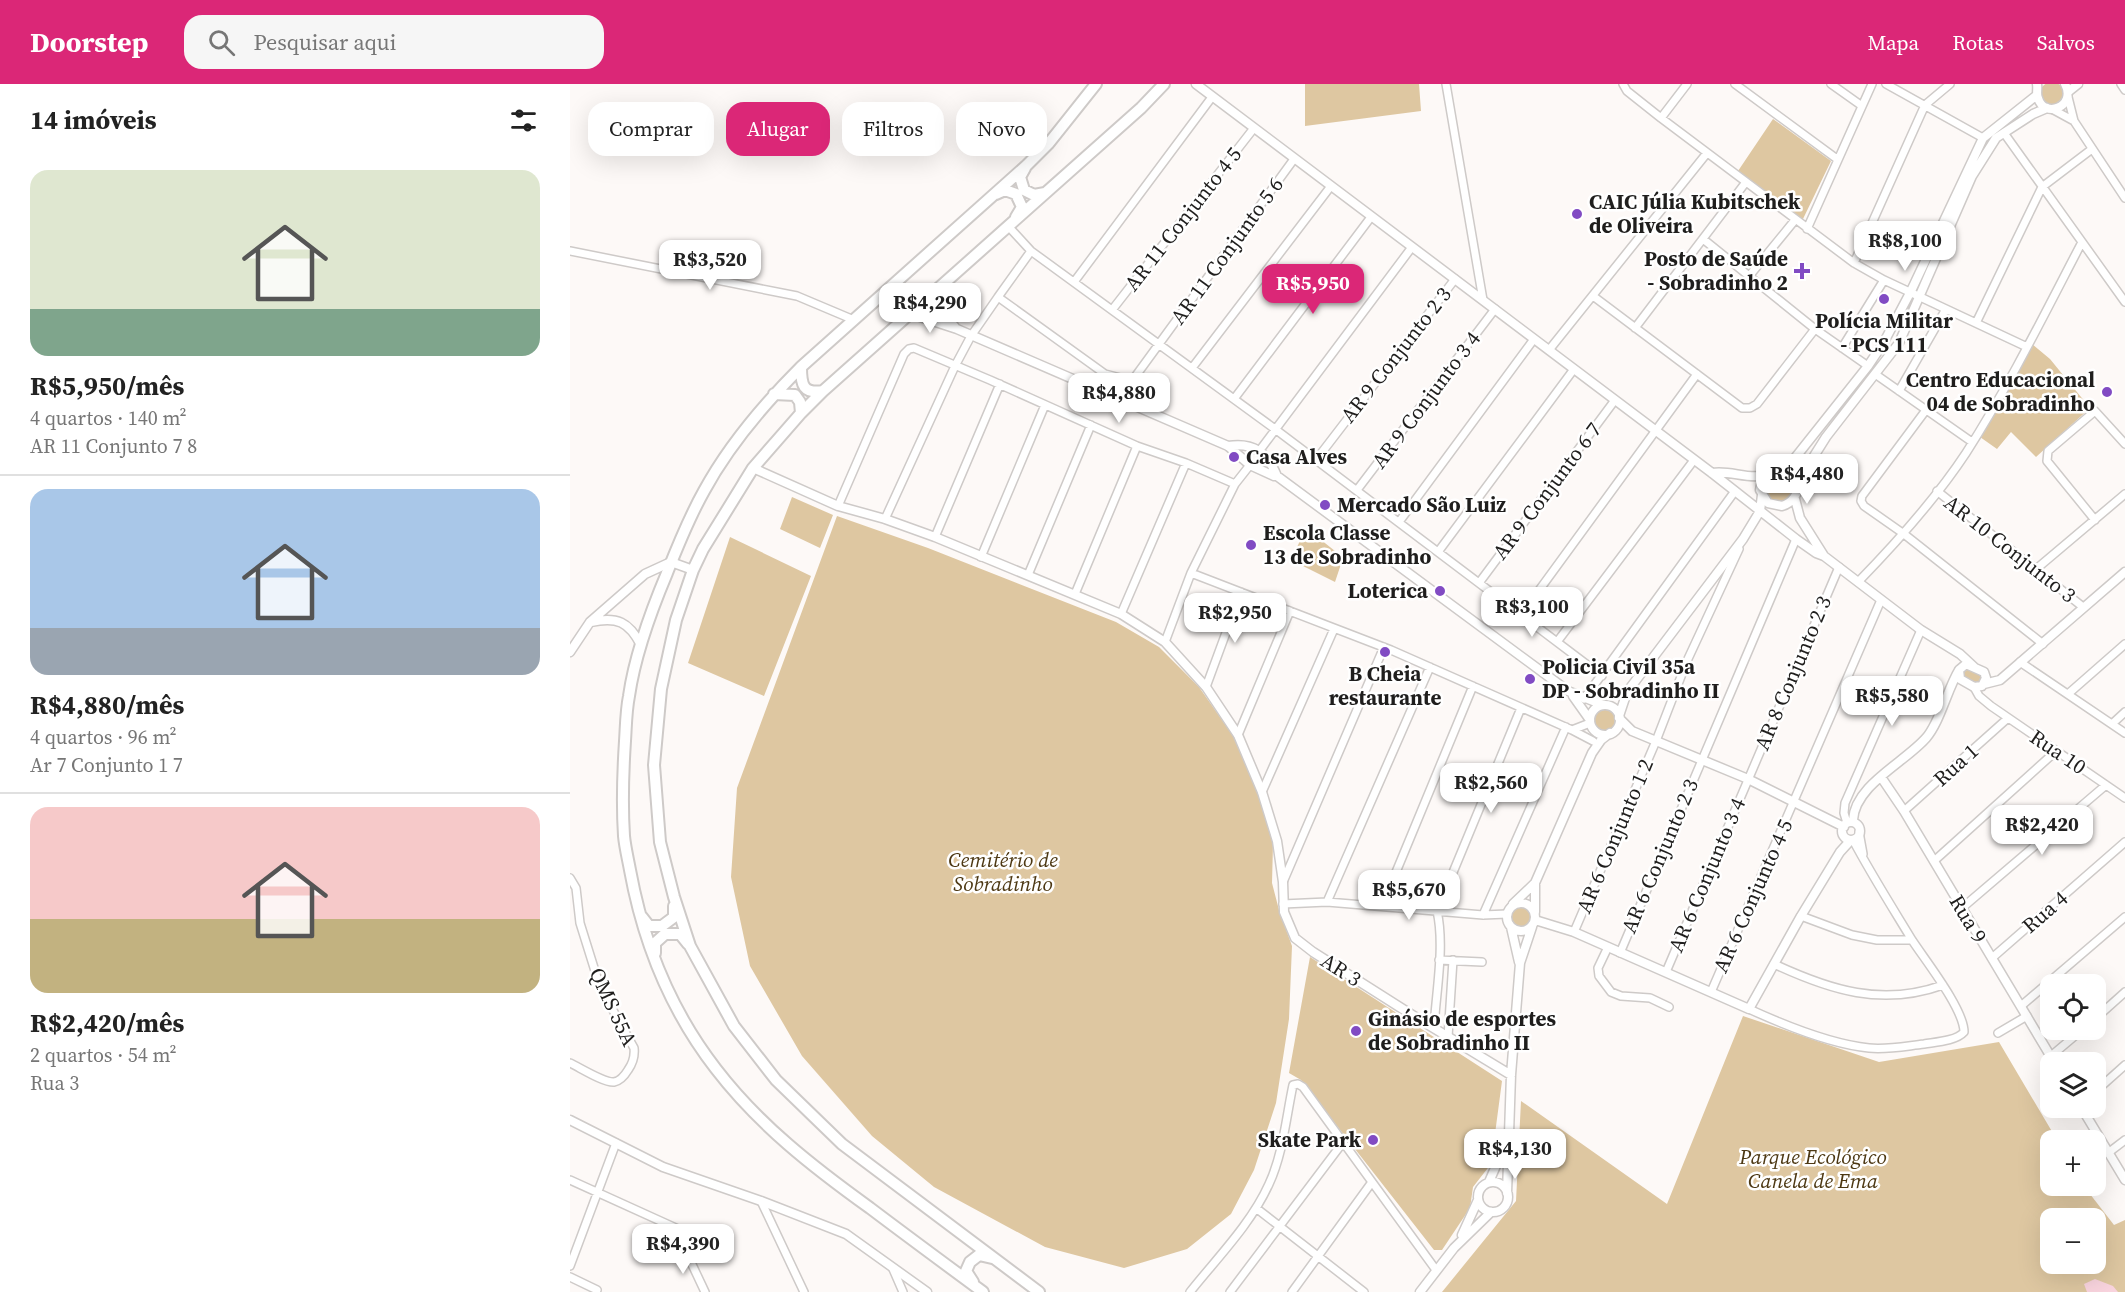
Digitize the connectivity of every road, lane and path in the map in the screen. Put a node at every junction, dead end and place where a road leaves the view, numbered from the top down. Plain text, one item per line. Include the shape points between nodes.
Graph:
1 (1096, 84) edge
2 (1164, 84) edge
3 (1196, 84) edge
4 (1446, 84) edge
5 (1623, 84) edge
6 (1687, 84) edge
7 (1735, 84) edge
8 (1831, 84) edge
9 (1872, 84) edge
10 (1886, 84) edge
11 (1950, 84) edge
12 (2078, 84) edge
13 (2121, 84) edge
14 (2038, 88) edge
15 (2067, 90) edge
16 (2125, 90) edge
17 (1212, 97) junction
18 (1925, 105) junction
19 (1862, 106) junction
20 (2049, 108) junction
21 (1661, 118) junction
22 (2074, 121) junction
23 (1254, 128) junction
24 (2004, 133) junction
25 (1983, 138) junction
26 (2092, 149) junction
27 (1707, 153) junction
28 (1294, 159) junction
29 (1837, 159) junction
30 (1027, 165) junction
31 (1746, 182) junction
32 (1331, 186) junction
33 (2042, 187) junction
34 (1047, 193) junction
35 (993, 195) junction
36 (2124, 195) edge
37 (1371, 216) junction
38 (1795, 220) junction
39 (1011, 223) junction
40 (1807, 229) junction
41 (1703, 239) junction
42 (2082, 242) junction
43 (1412, 247) junction
44 (570, 250) edge
45 (1031, 251) junction
46 (1854, 263) junction
47 (1750, 275) junction
48 (1455, 279) junction
49 (1884, 280) junction
50 (1074, 282) junction
51 (935, 292) junction
52 (1915, 293) junction
53 (1593, 296) junction
54 (998, 297) junction
55 (1483, 300) junction
56 (2125, 302) edge
57 (1495, 309) junction
58 (1946, 309) junction
59 (1112, 310) junction
60 (910, 314) junction
61 (854, 320) junction
62 (1976, 323) junction
63 (1635, 328) junction
64 (957, 329) junction
65 (1815, 329) junction
66 (971, 336) junction
67 (1534, 339) junction
68 (1159, 344) junction
69 (2027, 347) junction
70 (1842, 348) junction
71 (1549, 350) junction
72 (955, 366) junction
73 (1868, 366) junction
74 (801, 367) junction
75 (1192, 368) junction
76 (1574, 369) junction
77 (1697, 374) junction
78 (1875, 374) junction
79 (1000, 384) junction
80 (823, 391) junction
81 (1899, 391) junction
82 (774, 394) junction
83 (1234, 399) junction
84 (1615, 400) junction
85 (1045, 405) junction
86 (1926, 410) junction
87 (801, 413) junction
88 (1091, 425) junction
89 (1275, 429) junction
90 (1656, 431) junction
91 (1972, 442) junction
92 (2125, 444) edge
93 (1137, 446) junction
94 (1228, 446) junction
95 (1259, 451) junction
96 (1316, 460) junction
97 (1694, 460) junction
98 (1186, 463) junction
99 (1251, 465) junction
100 (753, 468) junction
101 (1787, 468) junction
102 (1712, 473) junction
103 (1763, 475) junction
104 (1277, 476) junction
105 (1798, 480) junction
106 (1235, 484) junction
107 (1357, 490) junction
108 (1735, 491) junction
109 (1937, 491) junction
110 (2125, 494) edge
111 (1762, 495) junction
112 (1795, 499) junction
113 (838, 506) junction
114 (1778, 506) junction
115 (1760, 511) junction
116 (1800, 518) junction
117 (885, 519) junction
118 (2095, 520) junction
119 (1399, 522) junction
120 (1904, 534) junction
121 (934, 537) junction
122 (1743, 539) junction
123 (1796, 539) junction
124 (1438, 552) junction
125 (1824, 556) junction
126 (981, 557) junction
127 (671, 562) junction
128 (1839, 567) junction
129 (693, 570) junction
130 (2036, 570) junction
131 (2125, 572) edge
132 (1191, 573) junction
133 (1028, 575) junction
134 (1858, 582) junction
135 (1479, 583) junction
136 (1241, 592) junction
137 (1075, 594) junction
138 (1881, 600) junction
139 (2083, 607) junction
140 (1290, 611) junction
141 (1121, 614) junction
142 (1521, 615) junction
143 (590, 622) junction
144 (1334, 629) junction
145 (1921, 630) junction
146 (1165, 642) junction
147 (1557, 642) junction
148 (2043, 644) junction
149 (2125, 644) edge
150 (641, 645) junction
151 (1384, 647) junction
152 (1948, 648) junction
153 (570, 652) edge
154 (2020, 662) junction
155 (1430, 667) junction
156 (1974, 667) junction
157 (1960, 668) junction
158 (1984, 672) junction
159 (2007, 674) junction
160 (1602, 676) junction
161 (1963, 681) junction
162 (1473, 686) junction
163 (1980, 686) junction
164 (1206, 687) junction
165 (1568, 691) junction
166 (1627, 692) junction
167 (1947, 694) junction
168 (2068, 694) junction
169 (1584, 699) junction
170 (1604, 705) junction
171 (1521, 708) junction
172 (2125, 712) edge
173 (1619, 717) junction
174 (2008, 718) junction
175 (1591, 724) junction
176 (2112, 724) junction
177 (1569, 728) junction
178 (1630, 730) junction
179 (1611, 733) junction
180 (2125, 733) edge
181 (1238, 735) junction
182 (1593, 741) junction
183 (1656, 741) junction
184 (2055, 752) junction
185 (1592, 753) junction
186 (1701, 759) junction
187 (1881, 777) junction
188 (1748, 779) junction
189 (2106, 785) junction
190 (1262, 792) junction
191 (2125, 798) edge
192 (1794, 801) junction
193 (1904, 811) junction
194 (1848, 831) junction
195 (1859, 832) junction
196 (2125, 842) edge
197 (1865, 859) junction
198 (1934, 861) junction
199 (570, 878) edge
200 (1283, 882) junction
201 (1535, 883) junction
202 (674, 897) junction
203 (1327, 902) junction
204 (1283, 904) junction
205 (1514, 904) junction
206 (1382, 906) junction
207 (1962, 908) junction
208 (1437, 911) junction
209 (639, 912) junction
210 (1507, 914) junction
211 (1483, 915) junction
212 (1801, 916) junction
213 (2125, 917) edge
214 (1534, 920) junction
215 (1511, 927) junction
216 (1574, 932) junction
217 (1912, 940) junction
218 (690, 946) junction
219 (1608, 948) junction
220 (1620, 953) junction
221 (1992, 958) junction
222 (1439, 960) junction
223 (1453, 960) junction
224 (1482, 962) dead end
225 (656, 963) junction
226 (1520, 963) junction
227 (1774, 964) junction
228 (1666, 972) junction
229 (1943, 985) junction
230 (1711, 992) junction
231 (2125, 992) edge
232 (2021, 1006) junction
233 (1670, 1007) dead end
234 (1749, 1009) junction
235 (2106, 1009) edge
236 (2027, 1016) junction
237 (1434, 1028) junction
238 (1998, 1033) dead end
239 (1448, 1037) junction
240 (2072, 1040) edge
241 (2049, 1052) edge
242 (2060, 1052) edge
243 (570, 1063) edge
244 (2125, 1065) edge
245 (1512, 1075) junction
246 (2106, 1082) edge
247 (2087, 1118) edge
248 (570, 1120) edge
249 (1509, 1134) junction
250 (2125, 1140) edge
251 (1344, 1141) junction
252 (616, 1143) junction
253 (2108, 1153) junction
254 (570, 1180) edge
255 (2125, 1180) edge
256 (1372, 1182) junction
257 (1489, 1182) junction
258 (597, 1193) junction
259 (1507, 1193) junction
260 (1478, 1200) junction
261 (761, 1201) junction
262 (1256, 1208) junction
263 (1491, 1212) junction
264 (1278, 1226) junction
265 (1454, 1248) junction
266 (1318, 1257) junction
267 (995, 1258) junction
268 (570, 1266) edge
269 (893, 1269) junction
270 (1436, 1270) junction
271 (570, 1277) edge
272 (979, 1289) edge
273 (597, 1290) dead end
274 (1359, 1291) edge
275 (705, 1292) edge
276 (804, 1292) edge
277 (903, 1292) edge
278 (927, 1292) edge
279 (1039, 1292) edge
280 (1190, 1292) edge
281 (1230, 1292) edge
282 (1292, 1292) edge
283 (1420, 1292) edge

1 - 30 main road
2 - 34 main road
3 - 17 street
4 - 55 street
5 - 21 street
6 - 21 street
7 - 29 street
8 - 19 street
9 - 19 street
10 - 18 street
11 - 18 street
12 - 15 street
13 - 16 street
14 - 20 street via 2040,103
14 - 25 street
15 - 20 street via 2063,105
15 - 22 street
17 - 23 street
17 - 50 street
18 - 25 street
18 - 46 street
19 - 29 street
20 - 22 street
20 - 24 street
21 - 27 street
22 - 26 street
23 - 28 street
23 - 59 street, AR 11 Conjunto 4 5
24 - 33 street
24 - 52 street via 1996,138 1972,176
25 - 52 street
26 - 33 street
26 - 36 street
27 - 31 street
27 - 53 street
28 - 32 street
28 - 68 street, AR 11 Conjunto 5 6
29 - 40 street
30 - 34 main road via 1020,177 1024,190 1035,195
30 - 35 main road
31 - 38 street
31 - 41 street
32 - 37 street
32 - 75 street
33 - 42 street
33 - 62 street
34 - 39 main road
35 - 39 main road via 1005,190 1016,194 1022,207
35 - 61 main road
37 - 43 street
37 - 83 street
38 - 40 street
38 - 47 street
39 - 45 street
39 - 51 main road
40 - 46 street
41 - 47 street
41 - 63 street
42 - 56 street
42 - 69 street
43 - 48 street
43 - 89 street
44 - 61 street via 797,296
45 - 50 street
45 - 54 street
46 - 49 street
47 - 65 street
48 - 55 street
48 - 96 street, AR 9 Conjunto 2 3
49 - 52 street
49 - 70 street
50 - 59 street
51 - 60 main road
51 - 64 street via 940,309
52 - 58 street
52 - 73 street
52 - 78 street via 1899,343
53 - 63 street
53 - 71 street
54 - 66 street
54 - 68 street, AR 11 Conjunto 5 6 via 1105,374 1132,381
55 - 57 street
57 - 67 street
57 - 107 street, AR 9 Conjunto 3 4
58 - 62 street
58 - 81 street
59 - 68 street
60 - 64 street
60 - 80 main road
61 - 74 main road
62 - 69 street
63 - 77 street
64 - 66 street
65 - 70 street
65 - 77 street via 1750,408 1742,408
66 - 72 street
66 - 94 street
67 - 71 street
67 - 119 street
68 - 75 street
69 - 91 street
70 - 73 street
71 - 76 street
72 - 79 street
72 - 113 street via 914,348 904,354
72 - 117 street
73 - 101 street
74 - 80 main road via 805,388 813,393
74 - 82 main road
75 - 83 street
76 - 84 street
76 - 124 street
77 - 90 street
78 - 81 street
78 - 105 street
79 - 85 street
79 - 121 street
80 - 87 main road
81 - 86 street
82 - 87 main road via 795,395
82 - 127 main road via 708,483
83 - 89 street
84 - 90 street
84 - 135 street, AR 9 Conjunto 6 7
85 - 88 street
85 - 126 street
86 - 91 street
86 - 120 street via 1861,501
87 - 100 main road
88 - 93 street
88 - 133 street
89 - 95 street
89 - 96 street
90 - 97 street
90 - 142 street
91 - 109 street
92 - 118 street via 2095,411 2046,456
93 - 98 street
93 - 137 street
94 - 95 street
94 - 99 street
95 - 99 street via 1264,462
95 - 99 street via 1246,453
95 - 104 street
96 - 107 street
97 - 102 street
97 - 147 street
98 - 106 street
98 - 141 street
99 - 104 street
99 - 106 street
100 - 113 street, AR 3
100 - 129 main road
101 - 103 street via 1773,467
101 - 105 street
102 - 103 street
102 - 108 street
103 - 111 street
104 - 165 street
105 - 112 street via 1800,487
106 - 132 street
107 - 119 street
108 - 115 street
108 - 160 street
109 - 120 street
109 - 130 street, AR 10 Conjunto 3
110 - 118 street
111 - 114 street via 1768,503
111 - 115 street
112 - 114 street
112 - 116 street
113 - 117 street, AR 3
114 - 115 street
115 - 122 street
115 - 123 street
116 - 123 street
116 - 125 street
117 - 121 street, AR 3
118 - 130 street
119 - 124 street
120 - 134 street
120 - 148 street
121 - 126 street, AR 3
122 - 166 street
122 - 183 street, AR 6 Conjunto 1 2 via 1687,661
123 - 125 street
123 - 186 street, AR 6 Conjunto 2 3
124 - 135 street
125 - 128 street
126 - 133 street, AR 3
127 - 129 street
127 - 143 street via 645,574
127 - 150 main road
128 - 134 street
128 - 188 street, AR 8 Conjunto 2 3
129 - 202 main road via 676,620 661,689 654,765 660,842
130 - 139 street, AR 10 Conjunto 3
131 - 139 street
132 - 136 street
132 - 146 street
133 - 137 street, AR 3
134 - 138 street
135 - 142 street
136 - 140 street
136 - 164 street
137 - 141 street, AR 3
138 - 145 street
138 - 192 street, AR 6 Conjunto 4 5
139 - 148 street
140 - 144 street
140 - 181 street
141 - 146 street, AR 3
142 - 147 street
143 - 150 street via 621,621 634,631
143 - 153 street
144 - 151 street
144 - 190 street
145 - 152 street
145 - 194 street via 1845,803
146 - 164 street, AR 3
147 - 160 street
148 - 154 street
149 - 168 street
150 - 209 main road via 628,695 623,796 624,839
151 - 155 street
151 - 200 street
152 - 156 street
152 - 157 street
154 - 159 street
154 - 168 street
155 - 162 street
155 - 203 street
156 - 157 street via 1969,664
156 - 158 street
157 - 161 street
157 - 167 street
158 - 159 street via 1995,677
158 - 163 street via 1986,678
159 - 163 street
160 - 169 street
161 - 163 street
161 - 167 street
162 - 171 street
162 - 206 street
163 - 174 street, Rua 10 via 1979,696
164 - 181 street, AR 3
165 - 169 street
165 - 175 street
166 - 170 street
166 - 173 street
167 - 187 street via 1926,738
168 - 176 street
169 - 170 street
170 - 173 street via 1615,709
170 - 175 street via 1595,708
171 - 177 street
171 - 208 street
172 - 176 street
173 - 178 street
173 - 179 street
174 - 184 street, Rua 10
174 - 193 street, Rua 1
175 - 177 street
175 - 179 street via 1601,734
175 - 182 street
176 - 180 street
177 - 182 street
177 - 211 street
178 - 179 street
178 - 183 street
179 - 185 street
181 - 190 street, AR 3
182 - 185 street
183 - 186 street
183 - 216 street, AR 6 Conjunto 1 2
184 - 189 street, Rua 10
184 - 198 street
185 - 201 street
186 - 188 street
186 - 220 street, AR 6 Conjunto 2 3
187 - 193 street, Rua 9
187 - 194 street via 1856,804
188 - 192 street
188 - 228 street, AR 6 Conjunto 3 4
189 - 191 street, Rua 10
189 - 207 street
190 - 200 street, AR 3 via 1277,841
192 - 194 street
192 - 230 street, AR 6 Conjunto 4 5
193 - 198 street, Rua 9
194 - 195 street
194 - 195 street via 1859,823
194 - 197 street
194 - 212 street via 1840,852
195 - 197 street
196 - 221 street, Rua 4
197 - 217 street
198 - 207 street, Rua 9
199 - 243 street, QMS 55A via 576,888 580,923 600,987 635,1054 623,1078 614,1082
200 - 204 street, AR 3
201 - 205 street
201 - 214 street
202 - 209 main road via 674,917 662,926 649,926
202 - 218 main road
203 - 204 street
203 - 206 street
204 - 237 street, AR 3 via 1295,938
205 - 210 street
205 - 214 street via 1529,904
206 - 208 street
207 - 221 street, Rua 9
208 - 211 street
208 - 222 street
209 - 225 main road
210 - 211 street
210 - 215 street
212 - 217 street via 1852,935
212 - 227 street
213 - 232 street
214 - 215 street via 1519,931
214 - 216 street
214 - 226 street
215 - 226 street
216 - 219 street
217 - 229 street
218 - 225 main road via 680,934 665,934 655,943
218 - 267 main road via 734,1026 776,1080 842,1144
219 - 220 street
219 - 233 street via 1598,968 1611,992 1650,998
220 - 228 street
221 - 232 street, Rua 9
222 - 223 street
222 - 237 street
223 - 224 street
223 - 239 street
225 - 272 main road via 692,1035 751,1111 816,1169
226 - 245 street
227 - 229 street via 1844,990 1874,995 1900,996
227 - 234 street
228 - 230 street
229 - 234 street via 1964,1027 1961,1035 1895,1048 1868,1048 1829,1039 1785,1026
230 - 234 street
231 - 235 street
232 - 236 street, Rua 9
236 - 238 street
236 - 241 street, Rua 9
237 - 239 street, AR 3
239 - 245 street, AR 3
240 - 242 street
244 - 246 street
245 - 249 street
247 - 253 street
248 - 252 street
249 - 257 street
249 - 259 street
250 - 253 street
251 - 256 street
251 - 262 street via 1303,1087 1293,1085 1275,1167
251 - 264 street
252 - 258 street
252 - 261 street via 663,1167
253 - 255 street
254 - 258 street
256 - 266 street
256 - 270 street
257 - 259 street via 1503,1186
257 - 260 street via 1478,1192
258 - 268 street
258 - 275 street via 678,1230
259 - 263 street via 1504,1207
260 - 263 street
260 - 265 street
261 - 269 street via 846,1234
261 - 276 street
262 - 264 street
262 - 280 street
263 - 265 street
264 - 266 street
264 - 281 street
265 - 270 street
266 - 274 street
266 - 282 street
267 - 272 main road via 979,1255 970,1262 966,1271
267 - 279 main road
269 - 277 street
269 - 278 street
270 - 283 street
271 - 273 street

